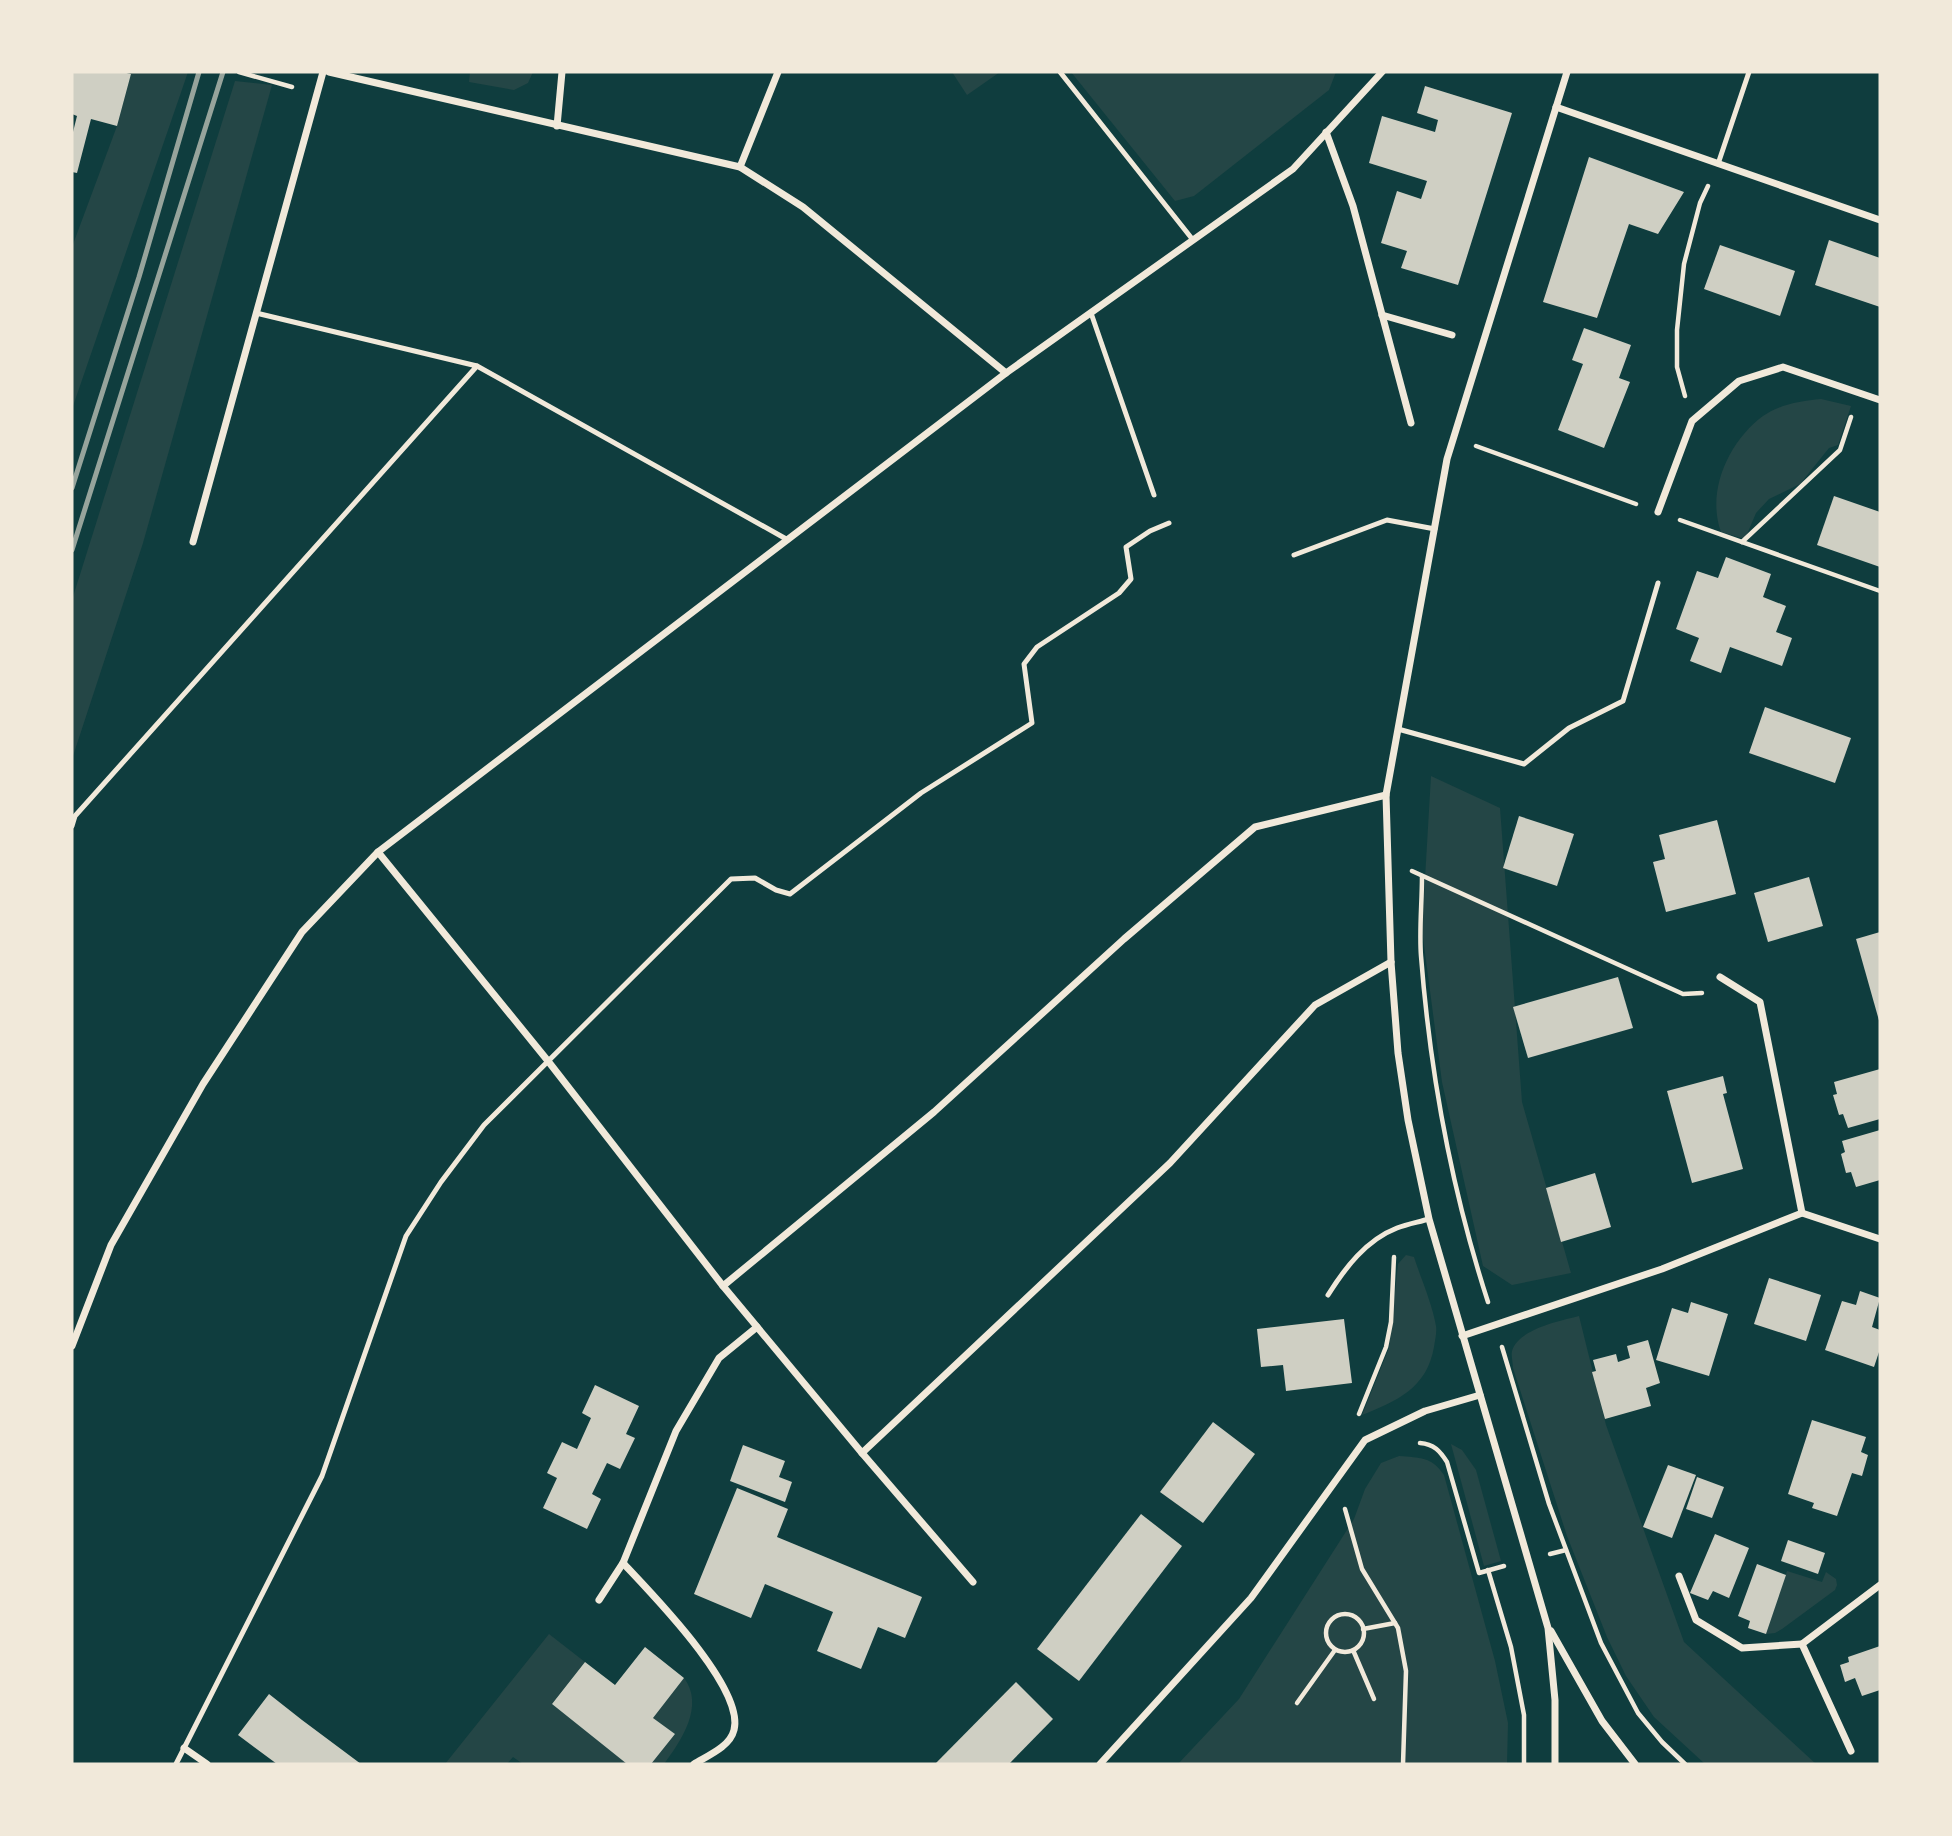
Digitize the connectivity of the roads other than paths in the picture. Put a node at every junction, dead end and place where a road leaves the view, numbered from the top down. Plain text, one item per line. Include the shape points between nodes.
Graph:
1 (323, 72) edge
2 (329, 72) edge
3 (562, 72) edge
4 (778, 72) edge
5 (1060, 72) edge
6 (1382, 72) edge
7 (1567, 72) edge
8 (1749, 72) edge
9 (1556, 107) junction
10 (557, 126) junction
11 (1326, 132) junction
12 (1718, 164) junction
13 (740, 167) junction
14 (1880, 220) edge
15 (1193, 240) junction
16 (256, 313) junction
17 (1091, 313) junction
18 (1382, 315) junction
19 (1452, 335) dead end
20 (477, 366) junction
21 (1006, 373) junction
22 (1880, 400) edge
23 (1411, 423) dead end
24 (1154, 495) dead end
25 (1658, 512) road end
26 (1169, 523) dead end
27 (1435, 529) junction
28 (788, 540) junction
29 (193, 542) dead end
30 (1294, 555) dead end
31 (1658, 583) dead end
32 (1398, 729) junction
33 (1386, 795) junction
34 (72, 826) edge
35 (378, 852) junction
36 (1391, 962) junction
37 (1720, 977) dead end
38 (548, 1061) junction
39 (1802, 1213) junction
40 (1429, 1219) junction
41 (1880, 1239) edge
42 (723, 1286) junction
43 (1328, 1295) dead end
44 (757, 1327) junction
45 (1462, 1336) junction
46 (72, 1346) edge
47 (1480, 1395) junction
48 (862, 1453) junction
49 (623, 1563) junction
50 (1679, 1576) dead end
51 (973, 1582) dead end
52 (1880, 1585) edge
53 (599, 1600) dead end
54 (1548, 1628) junction
55 (1802, 1644) junction
56 (184, 1748) junction
57 (1851, 1751) dead end
58 (176, 1764) edge
59 (207, 1764) edge
60 (694, 1764) edge
61 (1100, 1764) edge
62 (1555, 1764) edge
63 (1635, 1764) edge

1 - 16 street
2 - 10 street
3 - 10 street
4 - 13 street
5 - 15 lane
6 - 11 street
7 - 9 street
8 - 12 lane
9 - 12 street
9 - 27 street via 1453,438
10 - 13 street
11 - 15 street via 1293,169
11 - 18 street via 1353,206
12 - 14 street
13 - 21 street via 803,207
15 - 17 street
16 - 20 lane
16 - 29 street
17 - 21 street
17 - 24 lane
18 - 19 street
18 - 23 street
20 - 28 lane
20 - 34 lane via 75,816
21 - 28 street
22 - 25 street via 1783,366 1739,381 1692,421
26 - 38 lane via 1126,547 1131,579 1119,593 1037,647 1024,664 1032,723 921,793 790,894 755,878 731,879
27 - 30 lane via 1387,520
27 - 32 street
28 - 35 street
31 - 32 lane via 1623,701 1569,728 1524,764
32 - 33 street
33 - 36 street
33 - 42 street via 1255,827 934,1112
35 - 38 street
35 - 46 street via 302,932 203,1084 111,1245
36 - 40 street via 1398,1053
36 - 48 street via 1315,1005 1170,1163
37 - 39 street via 1759,1002
38 - 42 street
38 - 56 lane via 484,1125 406,1236 321,1476
39 - 41 street
39 - 45 street via 1651,1273
40 - 43 lane via 1396,1228 1366,1248 1345,1268
40 - 45 street
42 - 44 street
44 - 48 street
44 - 49 street via 719,1359 676,1431
45 - 47 street
47 - 54 street
47 - 61 street via 1425,1410 1365,1440 1251,1598
48 - 51 street
49 - 53 street
49 - 60 street via 712,1667 734,1715 734,1731 726,1744
50 - 55 street via 1696,1620 1742,1648
52 - 55 street
54 - 62 street
54 - 63 street via 1602,1721
55 - 57 street
56 - 58 lane
56 - 59 street

